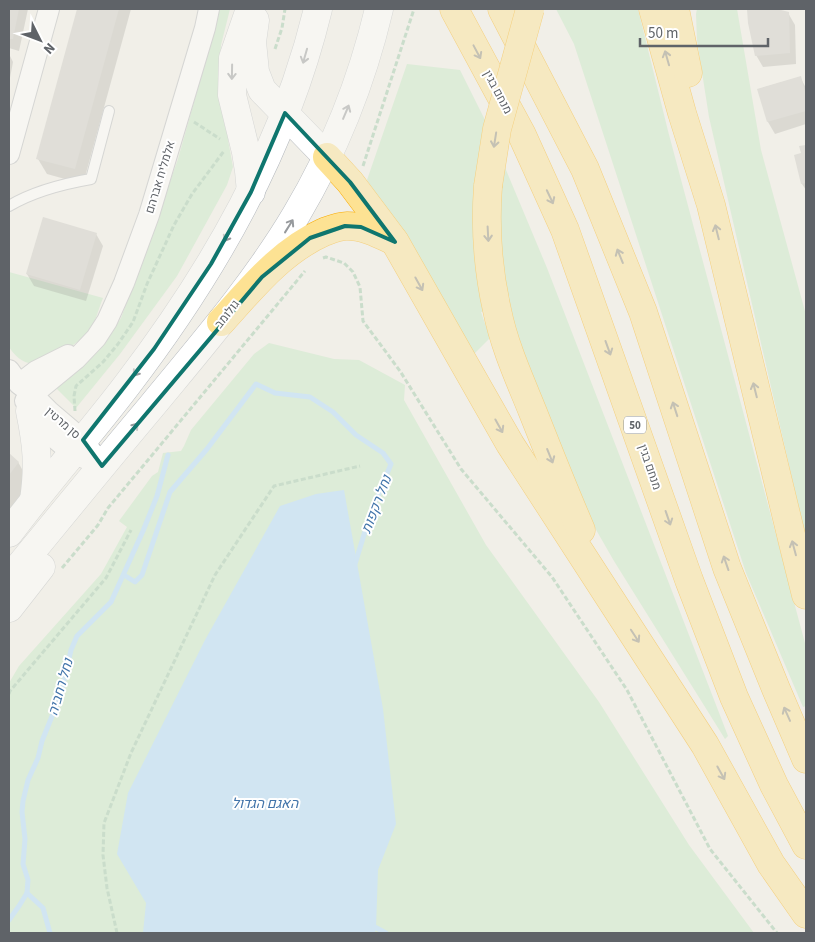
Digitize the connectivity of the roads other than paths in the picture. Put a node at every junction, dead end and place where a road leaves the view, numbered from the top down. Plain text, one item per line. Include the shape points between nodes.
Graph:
1 (49, 9) edge
2 (209, 9) edge
3 (250, 9) edge
4 (256, 9) edge
5 (318, 9) edge
6 (379, 9) edge
7 (454, 9) edge
8 (502, 9) edge
9 (529, 9) edge
10 (653, 9) edge
11 (675, 9) edge
12 (691, 9) edge
13 (689, 74) junction
14 (109, 111) dead end
15 (285, 113) junction
16 (9, 154) edge
17 (327, 157) junction
18 (585, 169) junction
19 (251, 192) junction
20 (711, 205) junction
21 (9, 206) edge
22 (395, 242) junction
23 (221, 322) junction
24 (23, 392) edge
25 (78, 446) junction
26 (102, 466) junction
27 (34, 500) junction
28 (9, 533) edge
29 (9, 579) edge
30 (806, 595) edge
31 (614, 605) junction
32 (9, 608) edge
33 (806, 759) edge
34 (806, 845) edge
35 (806, 914) edge

1 - 16 street
2 - 24 street, אלמליח אברהם via 149,214 107,321 96,338 36,371
3 -> 19 main road via 233,58 232,95 246,152
4 - 15 main road via 252,42 255,72 262,90
5 -> 15 main road
17 -> 6 main road, גולומב via 371,42
7 -> 34 highway, מנחם בגין / 50 via 522,135 565,230 689,580 734,697
8 - 18 highway
9 - 18 highway
9 -> 31 highway, bridge via 497,129 486,209 489,258 506,345
20 -> 10 highway
11 - 13 highway
12 - 13 highway via 687,44
13 - 20 highway
14 - 21 lane via 91,179 46,189
15 - 17 main road
15 - 19 main road
17 - 22 highway
23 -> 17 main road, גולומב via 283,236
33 -> 18 highway via 727,568 643,312
19 -> 25 main road via 211,264 183,306 127,385
30 -> 20 highway
22 - 23 highway via 361,227 346,226 310,238 262,277
22 -> 31 highway via 510,444
26 -> 23 main road, גולומב
24 - 25 street, סן מרטין via 49,411
24 - 27 main road via 37,449
25 - 26 street, סן מרטין
25 - 27 main road
26 - 29 main road, גולומב
26 - 32 main road via 92,495 74,526
27 - 28 main road
31 -> 35 highway via 705,745 771,864

